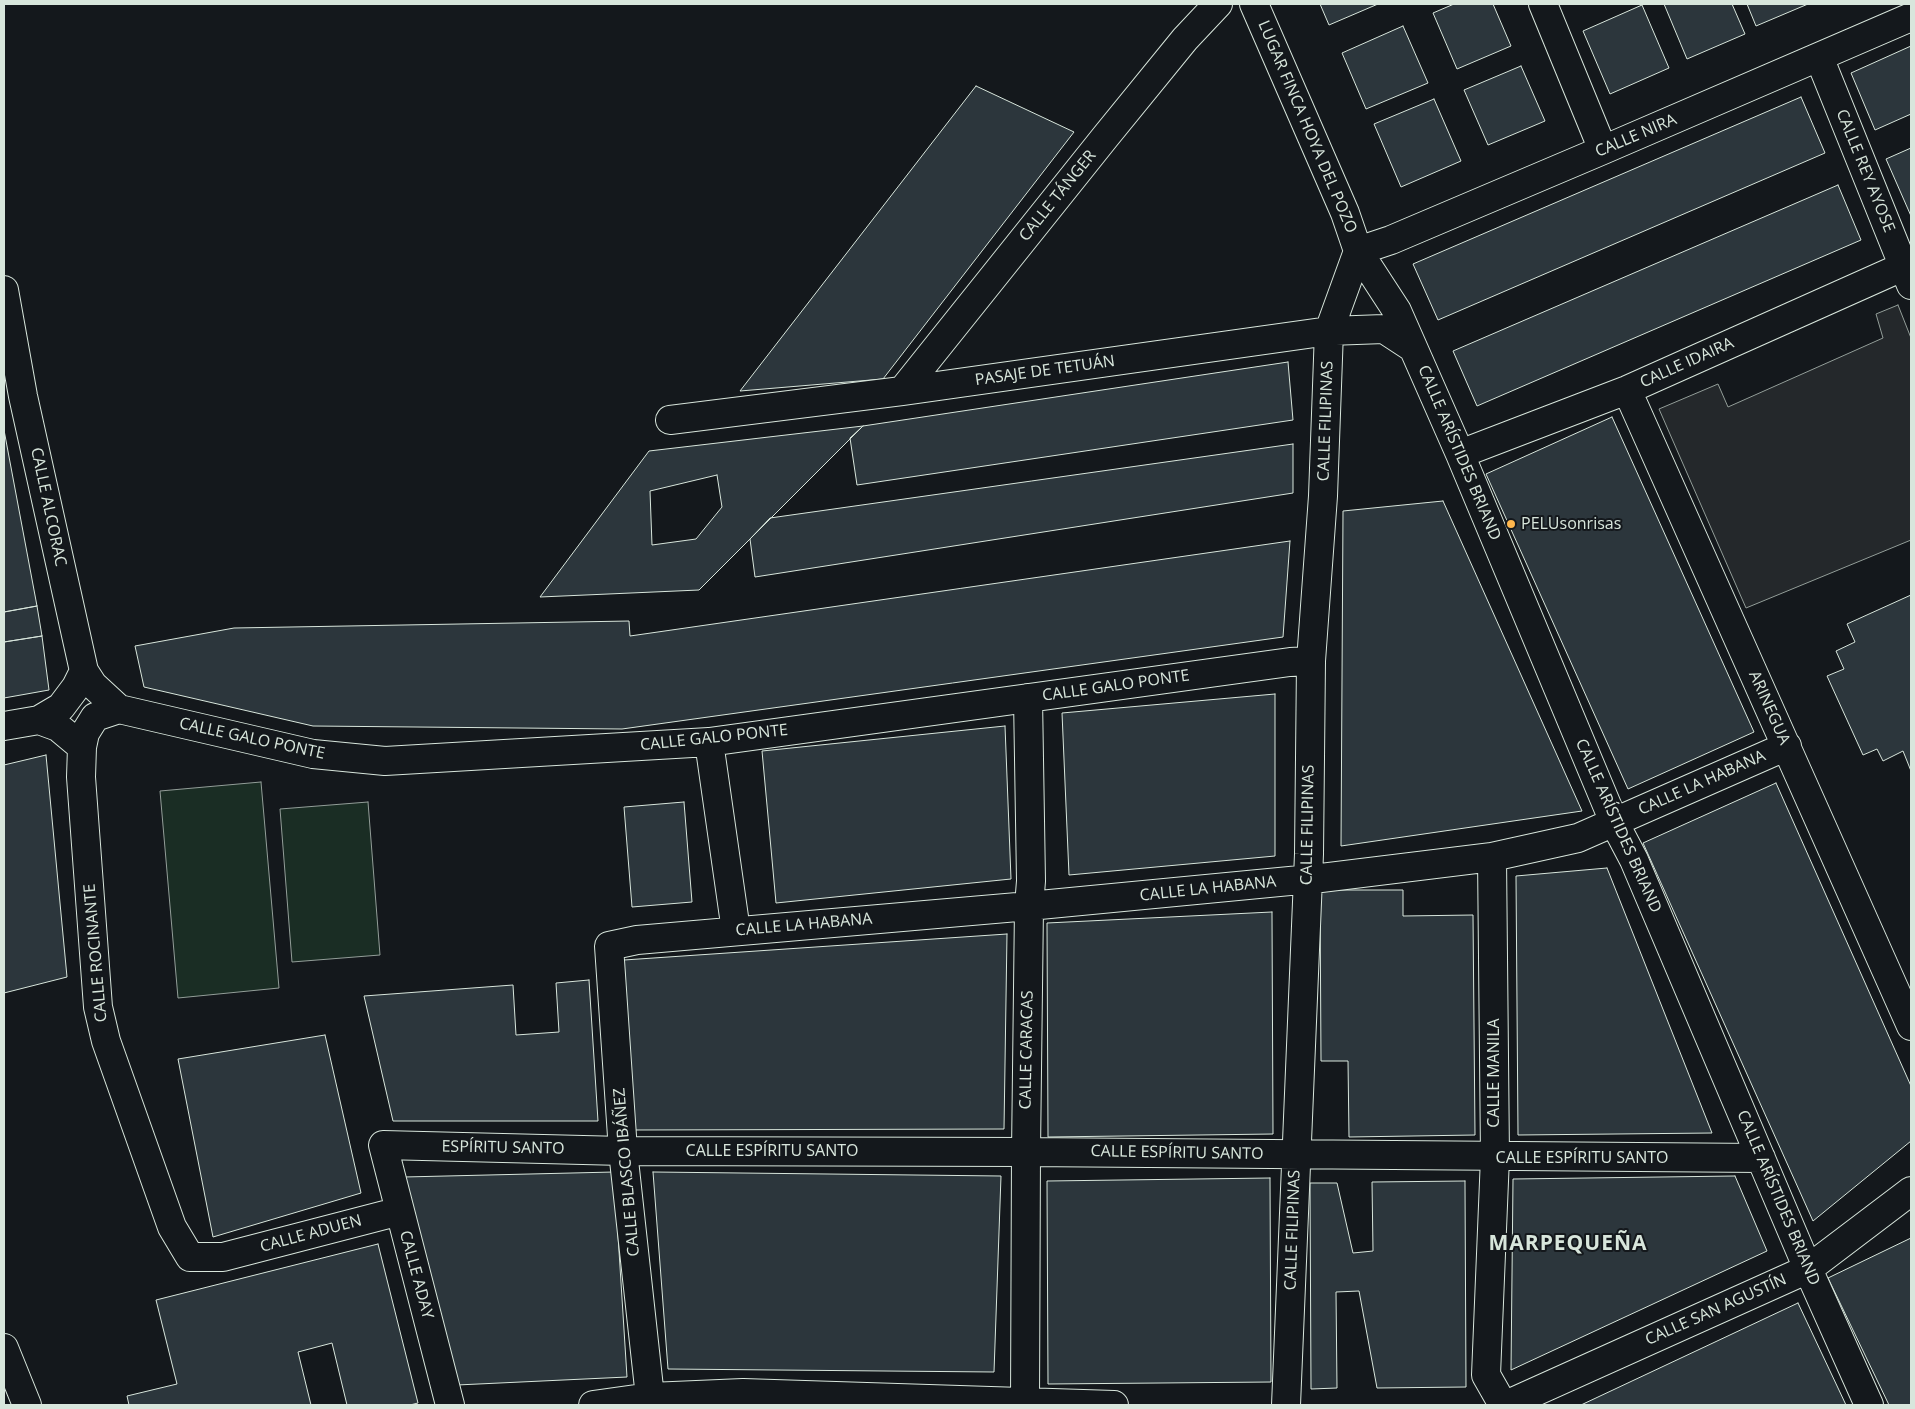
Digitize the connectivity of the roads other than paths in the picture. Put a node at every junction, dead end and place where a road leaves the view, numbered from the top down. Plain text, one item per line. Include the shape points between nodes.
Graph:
1 (1218, 4) edge
2 (1254, 4) edge
3 (1543, 4) edge
4 (1911, 17) edge
5 (1819, 57) junction
6 (1603, 150) junction
7 (1358, 251) junction
8 (1909, 271) edge
9 (4, 290) edge
10 (1329, 331) junction
11 (1413, 348) junction
12 (1627, 390) junction
13 (902, 391) junction
14 (14, 398) edge
15 (670, 420) dead end
16 (1460, 454) junction
17 (1311, 661) junction
18 (84, 671) junction
19 (1028, 698) junction
20 (119, 709) junction
21 (39, 720) junction
22 (4, 726) edge
23 (709, 742) junction
24 (1787, 746) junction
25 (82, 747) junction
26 (1614, 822) junction
27 (1492, 857) junction
28 (1307, 879) junction
29 (1029, 906) junction
30 (736, 931) junction
31 (609, 946) joint
32 (1911, 1026) edge
33 (382, 1145) joint
34 (624, 1151) junction
35 (1026, 1152) junction
36 (1295, 1154) junction
37 (1495, 1157) junction
38 (1761, 1158) junction
39 (1911, 1191) edge
40 (400, 1211) junction
41 (223, 1257) joint
42 (1808, 1269) junction
43 (4, 1348) edge
44 (650, 1397) junction
45 (1025, 1402) junction
46 (27, 1405) edge
47 (450, 1405) edge
48 (594, 1405) edge
49 (1114, 1405) edge
50 (1286, 1405) edge
51 (1505, 1405) edge
52 (1869, 1405) edge

1 - 13 street, CALLE TÁNGER via 1185,39
2 - 7 street, LUGAR FINCA HOYA DEL POZO via 1345,213
3 - 6 street
4 - 5 street, CALLE NIRA
5 - 6 street, CALLE NIRA
5 - 8 street, CALLE REY AYOSE
6 - 7 street, CALLE NIRA
7 - 10 street, CALLE FILIPINAS
7 - 11 street, CALLE ARÍSTIDES BRIAND via 1397,311
8 - 12 street, CALLE IDAIRA
9 - 14 street, CALLE ALCORAC
10 - 11 street, PASAJE DE TETUÁN via 1384,329
10 - 13 street, PASAJE DE TETUÁN
10 - 17 street, CALLE FILIPINAS via 1323,496
11 - 16 street, CALLE ARÍSTIDES BRIAND
12 - 16 street, CALLE IDAIRA
12 - 24 street, ARINEGUA
13 - 15 street, PASAJE DE TETUÁN
14 - 18 street, CALLE ALCORAC
16 - 26 street, CALLE ARÍSTIDES BRIAND
17 - 19 street, CALLE GALO PONTE
17 - 28 street, CALLE FILIPINAS
18 - 20 street, CALLE ALCORAC via 93,685
18 - 21 street via 60,707
19 - 23 street, CALLE GALO PONTE
19 - 29 street, CALLE CARACAS
20 - 23 street, CALLE GALO PONTE via 313,754 385,761
20 - 25 street, CALLE ROCINANTE via 95,717 85,733
21 - 22 street
21 - 25 street via 58,727
23 - 30 street
24 - 26 street, CALLE LA HABANA
24 - 32 street, ARINEGUA
25 - 41 street, CALLE ROCINANTE via 81,777 98,1007 106,1042 172,1227 190,1257
26 - 27 street, CALLE LA HABANA via 1578,838
26 - 38 street, CALLE ARÍSTIDES BRIAND via 1634,860
27 - 28 street, CALLE LA HABANA
27 - 37 street, CALLE MANILA
28 - 29 street, CALLE LA HABANA
28 - 36 street, CALLE FILIPINAS
29 - 30 street, CALLE LA HABANA
29 - 35 street, CALLE CARACAS
30 - 31 street, CALLE LA HABANA via 636,940
31 - 34 street, CALLE BLASCO IBÁÑEZ
33 - 34 street, ESPÍRITU SANTO
33 - 40 street, CALLE ADAY
34 - 35 street, CALLE ESPÍRITU SANTO
34 - 44 street, CALLE BLASCO IBÁÑEZ
35 - 36 street, CALLE ESPÍRITU SANTO
35 - 45 street, CALLE CARACAS
36 - 37 street, CALLE ESPÍRITU SANTO
36 - 50 street, CALLE FILIPINAS
37 - 38 street, CALLE ESPÍRITU SANTO
37 - 51 street, CALLE MANILA via 1486,1375
38 - 42 street, CALLE ARÍSTIDES BRIAND
39 - 42 street, CALLE SAN AGUSTÍN
40 - 41 street, CALLE ADUEN
40 - 47 street, CALLE ADAY
42 - 51 street, CALLE SAN AGUSTÍN
42 - 52 street, CALLE ARÍSTIDES BRIAND
43 - 46 street
44 - 45 street via 743,1393
44 - 48 street
45 - 49 street

